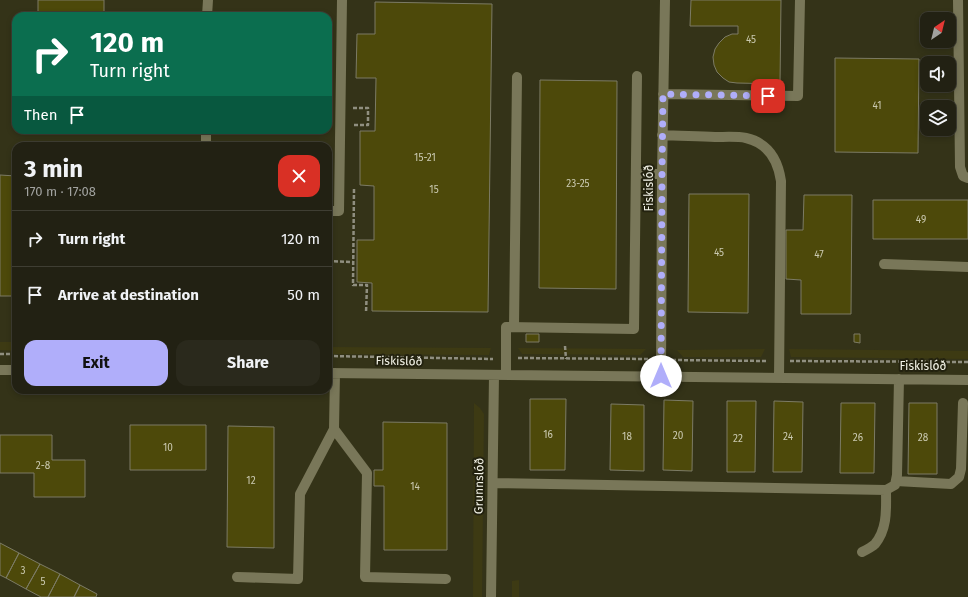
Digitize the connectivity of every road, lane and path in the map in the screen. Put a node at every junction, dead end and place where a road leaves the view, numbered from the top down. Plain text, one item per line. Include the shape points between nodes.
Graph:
1 (208, 0) edge
2 (342, 0) edge
3 (665, 0) edge
4 (800, 0) edge
5 (958, 0) edge
6 (207, 12) edge
7 (637, 76) dead end
8 (517, 77) dead end
9 (663, 94) junction
10 (353, 100) dead end
11 (354, 132) dead end
12 (662, 135) junction
13 (636, 174) junction
14 (662, 174) junction
15 (968, 178) edge
16 (354, 186) dead end
17 (332, 211) edge
18 (353, 249) junction
19 (357, 249) dead end
20 (332, 261) edge
21 (353, 262) junction
22 (884, 264) dead end
23 (968, 267) edge
24 (366, 313) dead end
25 (514, 327) junction
26 (565, 346) dead end
27 (0, 354) edge
28 (12, 354) edge
29 (332, 356) edge
30 (524, 358) dead end
31 (566, 358) junction
32 (488, 359) dead end
33 (637, 359) dead end
34 (688, 360) dead end
35 (761, 360) dead end
36 (792, 361) dead end
37 (968, 362) edge
38 (12, 370) edge
39 (1, 371) edge
40 (332, 373) edge
41 (494, 375) junction
42 (506, 376) junction
43 (661, 376) junction
44 (779, 378) junction
45 (899, 379) junction
46 (968, 380) edge
47 (332, 392) edge
48 (963, 403) dead end
49 (334, 429) junction
50 (896, 481) junction
51 (493, 483) junction
52 (886, 490) junction
53 (862, 552) dead end
54 (237, 577) dead end
55 (446, 579) dead end
56 (491, 597) edge

1 - 6 street
2 - 17 street via 339,211
3 - 9 street, Fiskislóð
4 - 9 street via 798,96
5 - 15 street via 960,167 964,176
7 - 13 street
8 - 25 street
9 - 12 street, Fiskislóð
10 - 11 path via 353,108 368,108 368,125 354,125
12 - 14 street, Fiskislóð
12 - 44 street via 745,138 766,148 776,162 781,181
13 - 14 street
13 - 25 street via 634,328
14 - 43 street, Fiskislóð
16 - 18 path
18 - 19 path
18 - 21 path
20 - 21 path
21 - 24 path via 353,285 367,285
22 - 23 street
25 - 42 street via 506,327
26 - 31 path
27 - 28 path
29 - 32 path
30 - 31 path
31 - 33 path
34 - 35 path
36 - 37 path
38 - 39 street
40 - 41 street, Fiskislóð
41 - 42 street, Fiskislóð
41 - 51 street, Grunnslóð
42 - 43 street, Fiskislóð
43 - 44 street, Fiskislóð
44 - 45 street, Fiskislóð
45 - 46 street, Fiskislóð
45 - 50 street
47 - 49 street
48 - 50 street via 959,476 951,484
49 - 54 street via 300,494 298,579
49 - 55 street via 367,473 365,577
50 - 52 street via 896,485
51 - 52 street
51 - 56 street, Grunnslóð
52 - 53 street via 886,512 882,533 874,545

